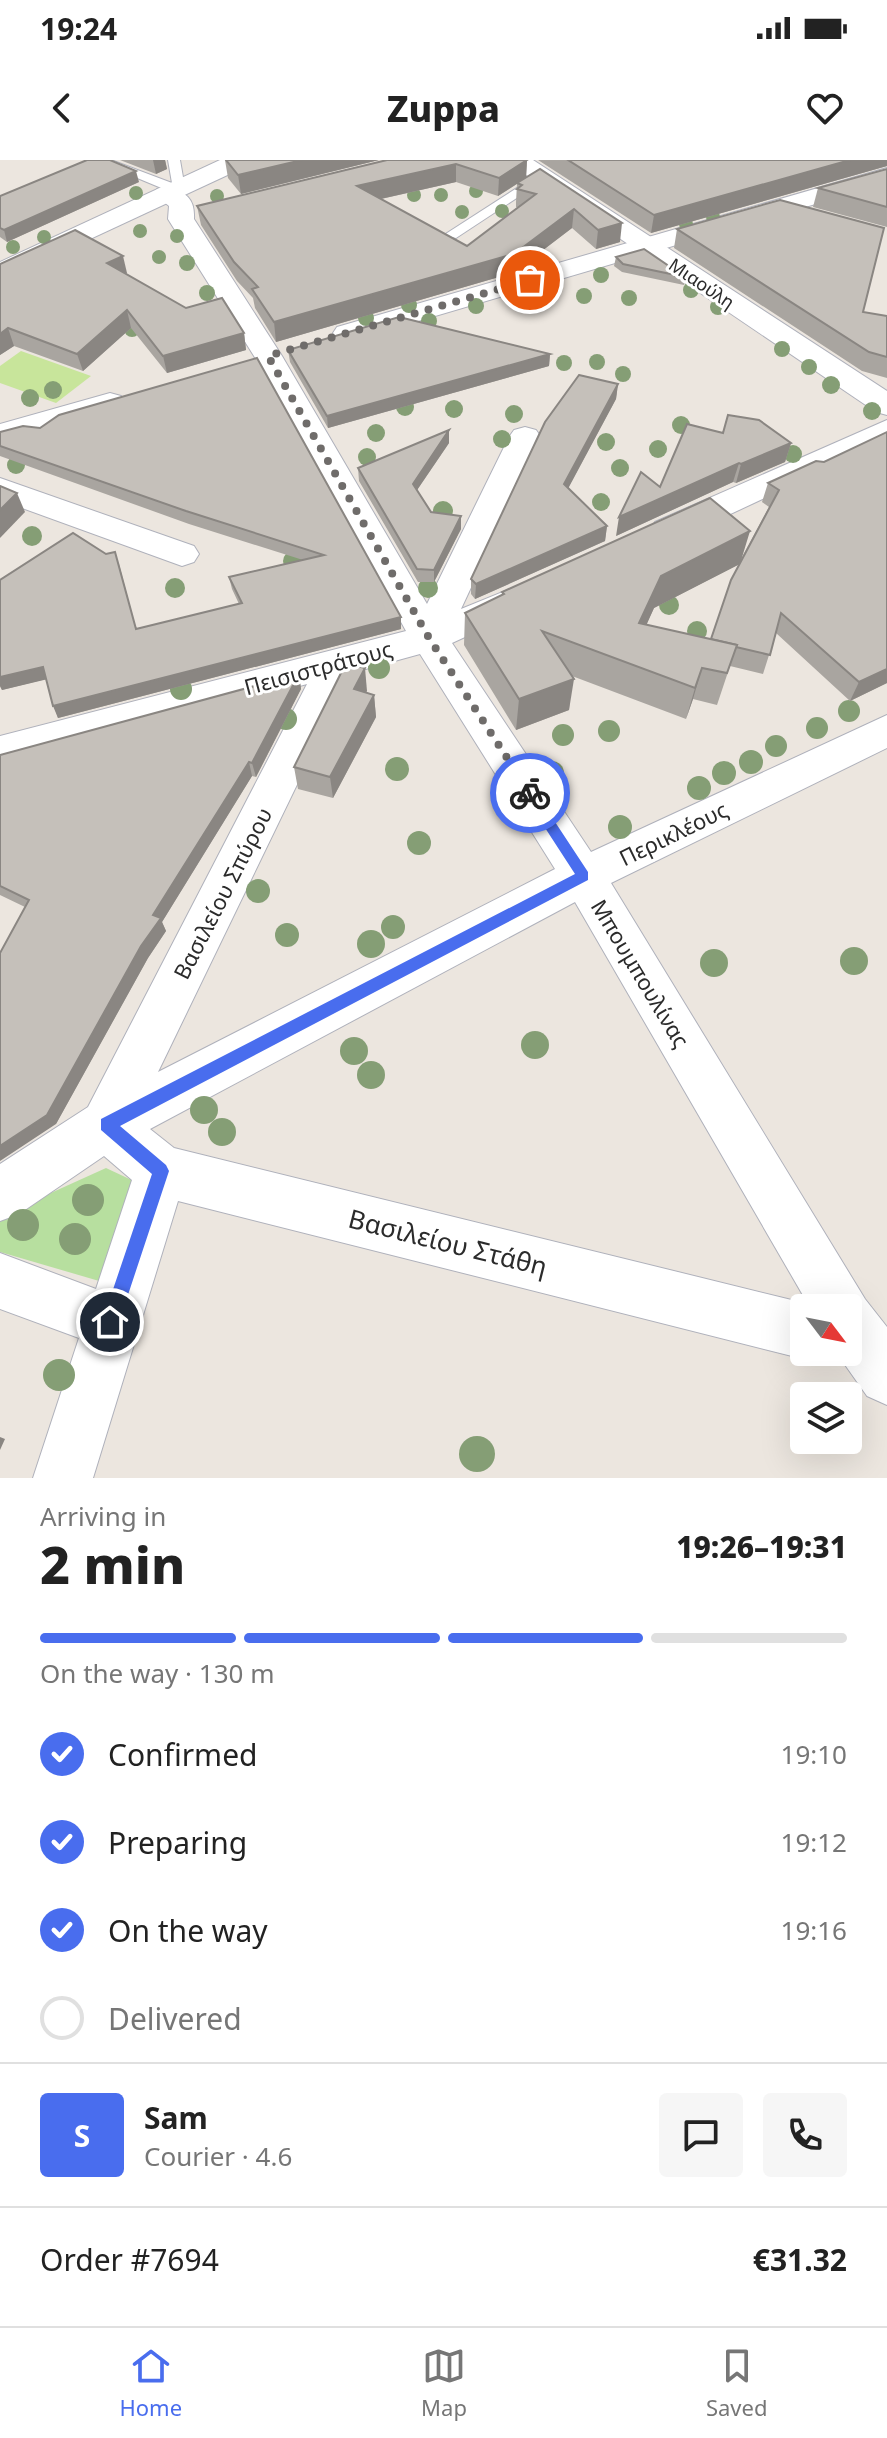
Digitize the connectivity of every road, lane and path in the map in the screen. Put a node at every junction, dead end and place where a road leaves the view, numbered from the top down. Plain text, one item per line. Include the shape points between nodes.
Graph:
1 (100, 160) edge
2 (240, 160) edge
3 (516, 160) edge
4 (887, 175) edge
5 (542, 177) junction
6 (174, 197) edge
7 (776, 208) junction
8 (819, 220) edge
9 (451, 235) edge
10 (647, 246) junction
11 (0, 273) edge
12 (328, 338) edge
13 (134, 395) edge
14 (887, 405) edge
15 (887, 429) edge
16 (0, 434) edge
17 (525, 437) dead end
18 (0, 488) edge
19 (630, 546) edge
20 (182, 554) dead end
21 (544, 586) edge
22 (429, 638) junction
23 (338, 660) junction
24 (887, 730) edge
25 (0, 752) edge
26 (583, 876) junction
27 (106, 1125) junction
28 (161, 1171) junction
29 (0, 1195) edge
30 (0, 1281) edge
31 (830, 1294) edge
32 (110, 1322) junction
33 (790, 1328) edge
34 (63, 1478) edge

1 - 6 lane
2 - 6 street
3 - 5 street, Μιαούλη
4 - 7 street
5 - 9 lane
5 - 10 street, Μιαούλη
6 - 11 street
6 - 22 street, Μπουμπουλίνας
7 - 8 street
7 - 10 street
10 - 12 street
10 - 14 street, Μιαούλη
13 - 16 street
15 - 19 street
17 - 22 street
18 - 20 street
21 - 22 street, Πεισιστράτους
22 - 23 street, Πεισιστράτους
22 - 26 street, Μπουμπουλίνας
23 - 25 street, Πεισιστράτους
23 - 27 street, Βασιλείου Σπύρου
24 - 26 street, Περικλέους
26 - 27 street, Περικλέους
26 - 31 street, Μπουμπουλίνας
27 - 28 street, Βασιλείου Στάθη
27 - 29 street, Περικλέους
28 - 32 street
28 - 33 street, Βασιλείου Στάθη
30 - 32 street
32 - 34 street

